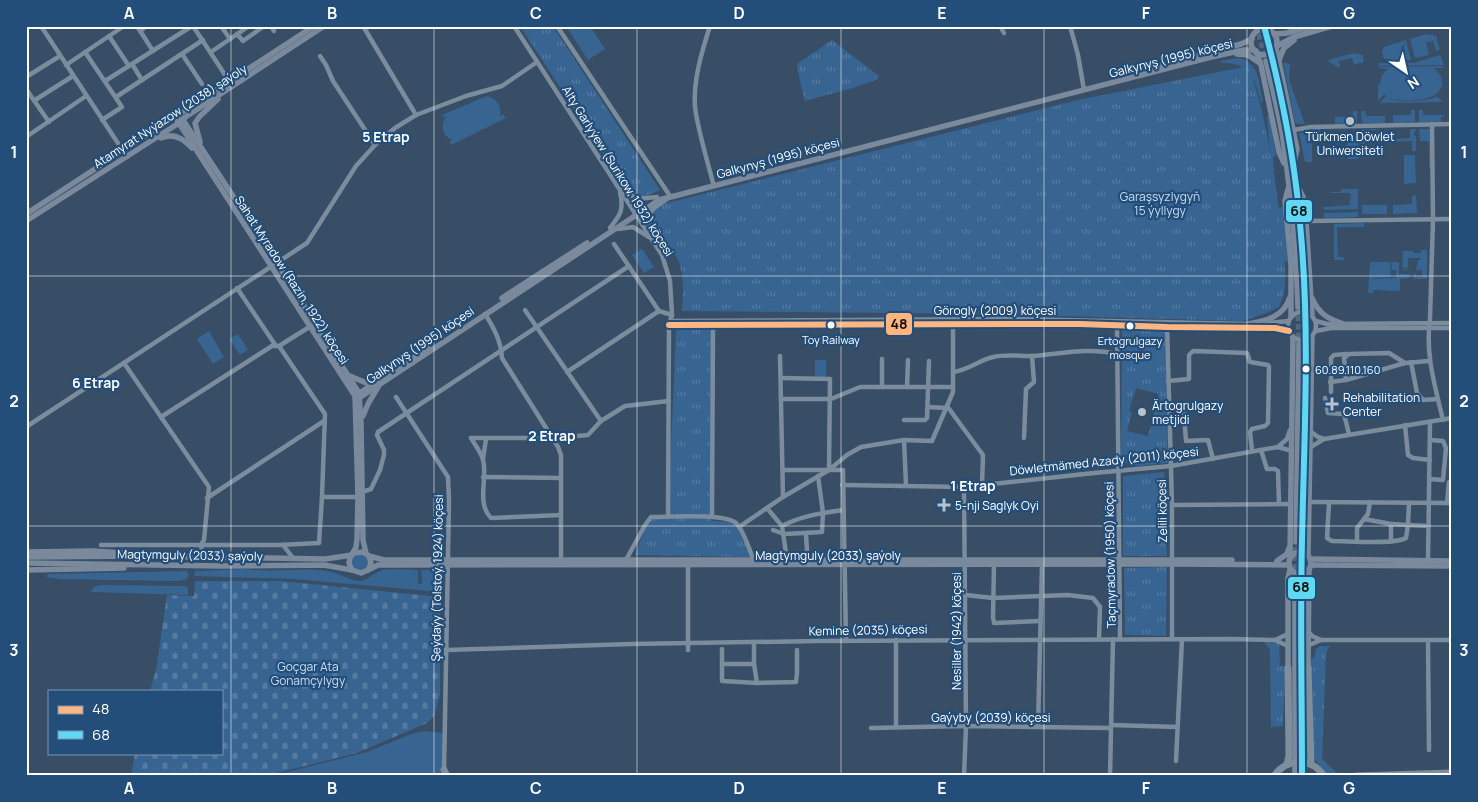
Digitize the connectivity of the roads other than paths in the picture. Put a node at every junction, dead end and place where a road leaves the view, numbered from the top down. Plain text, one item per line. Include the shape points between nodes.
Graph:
1 (41, 26) edge
2 (124, 26) edge
3 (147, 26) edge
4 (193, 26) edge
5 (221, 26) edge
6 (249, 26) edge
7 (264, 26) edge
8 (270, 26) edge
9 (314, 26) edge
10 (324, 26) edge
11 (363, 26) edge
12 (514, 26) edge
13 (557, 26) edge
14 (710, 26) edge
15 (1000, 26) edge
16 (1070, 26) edge
17 (1252, 26) edge
18 (1286, 26) edge
19 (1305, 26) edge
20 (1332, 26) edge
21 (138, 28) edge
22 (1313, 29) edge
23 (274, 31) dead end
24 (1273, 31) edge
25 (1004, 33) dead end
26 (237, 34) junction
27 (109, 36) junction
28 (1253, 37) junction
29 (230, 39) junction
30 (203, 40) junction
31 (1276, 46) junction
32 (1255, 50) junction
33 (153, 51) junction
34 (85, 52) junction
35 (210, 52) junction
36 (182, 54) junction
37 (60, 56) junction
38 (320, 56) dead end
39 (1211, 57) junction
40 (1276, 59) junction
41 (1266, 61) tunnel mouth
42 (537, 62) junction
43 (66, 64) junction
44 (131, 65) junction
45 (1261, 65) junction
46 (73, 76) junction
47 (26, 77) edge
48 (142, 80) junction
49 (105, 81) junction
50 (202, 84) dead end
51 (231, 84) junction
52 (26, 88) edge
53 (1084, 89) junction
54 (86, 96) junction
55 (116, 97) junction
56 (34, 100) junction
57 (416, 115) junction
58 (177, 116) junction
59 (102, 120) junction
60 (49, 122) junction
61 (181, 122) junction
62 (1432, 124) junction
63 (1452, 124) edge
64 (1291, 130) junction
65 (26, 137) edge
66 (376, 145) junction
67 (125, 154) junction
68 (207, 161) junction
69 (1290, 169) junction
70 (713, 183) junction
71 (1296, 183) junction
72 (1289, 184) junction
73 (619, 188) junction
74 (670, 196) junction
75 (657, 197) junction
76 (636, 213) junction
77 (26, 214) edge
78 (1433, 219) junction
79 (1452, 219) edge
80 (26, 221) edge
81 (1306, 221) junction
82 (611, 230) junction
83 (652, 238) junction
84 (614, 244) dead end
85 (274, 264) junction
86 (629, 266) junction
87 (237, 288) junction
88 (1292, 290) junction
89 (1311, 292) junction
90 (525, 310) dead end
91 (659, 311) junction
92 (485, 314) junction
93 (672, 315) junction
94 (1314, 318) junction
95 (1290, 319) junction
96 (953, 322) junction
97 (670, 323) junction
98 (713, 323) junction
99 (1116, 323) junction
100 (1452, 323) edge
101 (1248, 324) junction
102 (1344, 324) junction
103 (1167, 325) junction
104 (311, 326) junction
105 (1429, 326) junction
106 (537, 327) junction
107 (1452, 328) edge
108 (1291, 334) junction
109 (1314, 334) junction
110 (277, 346) junction
111 (501, 350) junction
112 (1117, 354) junction
113 (1349, 354) junction
114 (780, 356) dead end
115 (1032, 356) junction
116 (882, 359) dead end
117 (908, 360) dead end
118 (929, 361) dead end
119 (1429, 361) junction
120 (1408, 362) junction
121 (124, 363) junction
122 (567, 372) junction
123 (953, 372) junction
124 (349, 376) junction
125 (780, 378) junction
126 (1346, 380) junction
127 (1168, 381) junction
128 (1330, 382) junction
129 (380, 384) junction
130 (371, 385) junction
131 (882, 387) junction
132 (907, 387) junction
133 (929, 387) junction
134 (953, 387) junction
135 (1331, 392) dead end
136 (358, 397) junction
137 (396, 397) dead end
138 (831, 398) junction
139 (1326, 398) dead end
140 (781, 399) junction
141 (1438, 400) junction
142 (669, 401) junction
143 (928, 407) junction
144 (946, 407) junction
145 (1298, 410) junction
146 (406, 413) junction
147 (1305, 413) junction
148 (1184, 414) dead end
149 (162, 417) junction
150 (1292, 418) junction
151 (1452, 418) edge
152 (904, 420) dead end
153 (1443, 420) junction
154 (324, 421) junction
155 (601, 421) junction
156 (1430, 422) junction
157 (361, 423) junction
158 (1405, 426) junction
159 (26, 427) edge
160 (1310, 431) junction
161 (1349, 434) junction
162 (553, 438) junction
163 (1024, 438) dead end
164 (486, 439) junction
165 (1324, 439) junction
166 (904, 440) junction
167 (1430, 440) junction
168 (1278, 447) junction
169 (1309, 448) junction
170 (1261, 450) junction
171 (1252, 451) junction
172 (1292, 452) junction
173 (1213, 458) junction
174 (483, 459) junction
175 (1430, 460) junction
176 (1300, 461) junction
177 (1171, 466) junction
178 (782, 470) junction
179 (828, 470) junction
180 (1119, 471) junction
181 (818, 476) junction
182 (483, 477) junction
183 (561, 478) junction
184 (1430, 479) junction
185 (1443, 480) junction
186 (1450, 482) edge
187 (982, 484) junction
188 (842, 485) junction
189 (906, 485) junction
190 (964, 487) junction
191 (360, 495) junction
192 (322, 497) junction
193 (783, 497) junction
194 (207, 498) junction
195 (1308, 502) junction
196 (1370, 502) junction
197 (1329, 503) junction
198 (1410, 503) junction
199 (1429, 503) junction
200 (1450, 503) edge
201 (1279, 504) junction
202 (1290, 504) junction
203 (1172, 505) junction
204 (768, 508) junction
205 (843, 510) junction
206 (823, 513) junction
207 (561, 515) junction
208 (712, 516) junction
209 (668, 517) junction
210 (1364, 519) junction
211 (1391, 524) junction
212 (1408, 525) junction
213 (782, 526) junction
214 (1429, 526) junction
215 (739, 527) junction
216 (773, 530) dead end
217 (784, 534) junction
218 (806, 534) junction
219 (1357, 541) junction
220 (1391, 541) junction
221 (1299, 542) tunnel mouth
222 (100, 545) dead end
223 (201, 545) junction
224 (283, 545) junction
225 (1290, 546) junction
226 (1308, 548) junction
227 (807, 551) dead end
228 (26, 552) edge
229 (353, 554) junction
230 (367, 555) junction
231 (139, 556) junction
232 (26, 557) edge
233 (203, 558) junction
234 (292, 558) junction
235 (626, 560) junction
236 (787, 560) junction
237 (561, 561) junction
238 (1173, 561) junction
239 (1428, 561) junction
240 (1452, 561) edge
241 (448, 562) junction
242 (754, 562) junction
243 (844, 562) junction
244 (966, 562) junction
245 (1119, 562) junction
246 (1279, 562) junction
247 (1321, 562) junction
248 (1290, 563) junction
249 (26, 564) edge
250 (140, 564) junction
251 (994, 564) junction
252 (1042, 564) junction
253 (688, 565) junction
254 (1309, 565) junction
255 (1452, 566) edge
256 (26, 570) edge
257 (352, 570) junction
258 (368, 570) junction
259 (1288, 578) junction
260 (966, 595) junction
261 (1041, 597) junction
262 (993, 598) junction
263 (1040, 621) junction
264 (1307, 630) junction
265 (1288, 634) junction
266 (1099, 639) junction
267 (1113, 639) junction
268 (1120, 639) junction
269 (1172, 639) junction
270 (1182, 639) junction
271 (896, 640) junction
272 (966, 640) junction
273 (1040, 640) junction
274 (1275, 640) junction
275 (1321, 640) junction
276 (1428, 640) junction
277 (1452, 640) edge
278 (846, 641) junction
279 (754, 642) junction
280 (688, 643) junction
281 (1288, 646) junction
282 (722, 648) dead end
283 (1307, 648) junction
284 (447, 650) junction
285 (688, 650) dead end
286 (797, 650) dead end
287 (1288, 654) junction
288 (1302, 658) junction
289 (1294, 660) junction
290 (722, 664) junction
291 (754, 664) junction
292 (1288, 668) junction
293 (1308, 668) junction
294 (757, 683) junction
295 (966, 726) junction
296 (1111, 726) junction
297 (896, 727) junction
298 (1038, 727) junction
299 (871, 728) dead end
300 (1177, 728) junction
301 (1429, 750) dead end
302 (1176, 761) dead end
303 (1287, 764) junction
304 (1310, 764) junction
305 (1452, 773) edge
306 (445, 774) edge
307 (964, 776) edge
308 (1110, 776) edge
309 (1274, 776) edge
310 (1295, 776) edge
311 (1302, 776) edge
312 (1324, 776) edge
313 (1356, 776) edge
314 (1427, 776) edge

1 - 37 street
2 - 27 street
3 - 21 street
4 - 30 street
4 - 33 street
5 - 29 street
6 - 26 street
7 - 26 street via 244,41
8 - 23 street
9 - 51 main road, Atamyrat Nyýazow (2038) şaýoly
10 - 51 main road, Atamyrat Nyýazow (2038) şaýoly
11 - 57 street
12 - 42 street, Alty Garlyýew (Surikow, 1932) köçesi
13 - 74 street
14 - 70 street via 702,50 695,93
15 - 25 street
16 - 53 street
17 - 28 main road
18 - 19 main road
20 - 22 main road
21 - 33 street
22 - 24 main road
22 - 31 main road
22 - 40 main road via 1308,35 1290,42
24 - 28 main road via 1263,29
24 - 31 main road via 1277,38
26 - 29 street
27 - 34 street
27 - 44 street
28 - 32 main road
28 - 53 main road, Galkynyş (1995) köçesi via 1241,44
29 - 35 street
30 - 35 street
30 - 36 street
31 - 32 main road via 1266,54
31 - 40 main road
32 - 39 main road, Galkynyş (1995) köçesi
32 - 45 main road
33 - 44 street
34 - 43 street
34 - 49 street
35 - 51 street
36 - 48 street
36 - 50 street
37 - 43 street
37 - 47 street
38 - 66 street
39 - 45 main road via 1244,54
39 - 53 main road, Galkynyş (1995) köçesi
40 - 64 main road
41 - 69 main road
42 - 57 street via 502,86
42 - 73 street, Alty Garlyýew (Surikow, 1932) köçesi
43 - 46 street
44 - 48 street
44 - 49 street
45 - 69 main road via 1278,152
46 - 54 street
46 - 56 street
48 - 55 street
49 - 55 street
51 - 58 main road, Atamyrat Nyýazow (2038) şaýoly
51 - 61 main road, Atamyrat Nyýazow (2038) şaýoly
51 - 68 main road via 196,123
52 - 56 street
53 - 70 main road, Galkynyş (1995) köçesi
53 - 74 main road, Galkynyş (1995) köçesi
54 - 59 street
54 - 60 street
55 - 59 street via 122,107
56 - 60 street
57 - 66 street via 394,128
58 - 61 main road
58 - 67 main road, Atamyrat Nyýazow (2038) şaýoly
59 - 67 street
60 - 65 street
61 - 67 main road, Atamyrat Nyýazow (2038) şaýoly
61 - 68 main road
62 - 63 street
62 - 64 street
62 - 78 street
64 - 69 main road
66 - 85 street via 356,166 307,243
67 - 68 main road via 166,136 176,136
67 - 77 main road, Atamyrat Nyýazow (2038) şaýoly
67 - 80 main road, Atamyrat Nyýazow (2038) şaýoly
68 - 85 main road
69 - 71 main road
69 - 72 main road
70 - 74 main road, Galkynyş (1995) köçesi
71 - 72 main road via 1301,233 1302,307
71 - 81 main road via 1303,197
72 - 88 main road via 1285,201
73 - 75 street via 638,199
73 - 76 street, Alty Garlyýew (Surikow, 1932) köçesi
73 - 82 street via 622,208
74 - 75 main road, Galkynyş (1995) köçesi
74 - 76 main road, Galkynyş (1995) köçesi
74 - 83 street via 650,213
75 - 76 main road, Galkynyş (1995) köçesi
76 - 82 main road, Galkynyş (1995) köçesi
76 - 83 street, Alty Garlyýew (Surikow, 1932) köçesi
78 - 79 street
78 - 81 street
78 - 105 street
81 - 89 main road
82 - 83 street via 633,227
82 - 92 main road, Galkynyş (1995) köçesi
82 - 130 main road, Galkynyş (1995) köçesi
83 - 93 street, Alty Garlyýew (Surikow, 1932) köçesi via 669,275
84 - 86 street
85 - 87 street
85 - 104 main road, Sahat Myradow (Razin, 1922) köçesi
85 - 124 main road
86 - 91 street
86 - 106 street
87 - 110 street
87 - 121 street
88 - 95 main road
88 - 101 main road via 1287,305 1277,316
89 - 94 main road
89 - 102 main road via 1322,314
90 - 106 street
91 - 93 street
91 - 122 street
92 - 111 street via 496,330
92 - 129 main road, Galkynyş (1995) köçesi
93 - 97 street, Alty Garlyýew (Surikow, 1932) köçesi
94 - 95 street via 1307,312 1300,312
94 - 102 street via 1327,324
94 - 109 street
95 - 101 street, Görogly (2009) köçesi
95 - 108 street
96 - 98 street, Görogly (2009) köçesi
96 - 99 street, Görogly (2009) köçesi
96 - 123 street
97 - 98 street, Görogly (2009) köçesi
97 - 142 street, Alty Garlyýew (Surikow, 1932) köçesi
98 - 208 street
99 - 103 street, Görogly (2009) köçesi
99 - 112 street, Taçmyradow (1950) köçesi
100 - 105 street
101 - 103 street, Görogly (2009) köçesi
102 - 105 street
103 - 108 street, Görogly (2009) köçesi via 1275,328
103 - 127 street, Zelili köçesi
104 - 110 street
104 - 136 main road, Sahat Myradow (Razin, 1922) köçesi
105 - 107 street
105 - 109 street via 1331,328
105 - 119 street
106 - 111 street
106 - 122 street
108 - 109 street via 1302,340
108 - 150 main road
109 - 160 main road
110 - 149 street via 264,351
110 - 154 street via 322,409
111 - 146 street
111 - 162 street via 502,358
112 - 115 street via 1104,351
112 - 180 street, Taçmyradow (1950) köçesi
113 - 120 street via 1392,353
113 - 126 street via 1344,358
113 - 128 street via 1332,356
114 - 125 street
115 - 123 street via 996,356 969,369
115 - 163 street via 1034,382 1026,389
116 - 131 street
117 - 132 street
118 - 133 street
119 - 120 street
119 - 141 street
120 - 126 street
120 - 141 street via 1418,396 1423,400
121 - 149 street
121 - 159 street
122 - 155 street
123 - 134 street
124 - 130 main road
124 - 136 main road
125 - 138 street via 830,379
125 - 140 street
126 - 128 street
127 - 171 street via 1189,379 1188,355 1193,351 1247,353 1250,362 1268,365 1268,422 1250,432
127 - 177 street, Zelili köçesi
128 - 135 street
129 - 136 main road, Galkynyş (1995) köçesi
129 - 157 main road
130 - 136 main road, Galkynyş (1995) köçesi
131 - 132 street
131 - 138 street via 860,386
132 - 133 street
133 - 134 street
133 - 143 street
134 - 144 street
136 - 157 main road, Sahat Myradow (Razin, 1922) köçesi
136 - 191 main road, Sahat Myradow (Razin, 1922) köçesi
137 - 146 street, Şeýdaýy (Tolstoý, 1924) köçesi
138 - 140 street
138 - 179 street
139 - 161 street via 1328,413 1344,414
140 - 178 street
141 - 153 street
142 - 155 street via 625,406
142 - 209 street, Alty Garlyýew (Surikow, 1932) köçesi
143 - 144 street
143 - 152 street via 925,420
144 - 166 street via 932,441
144 - 187 street via 983,456
145 - 147 main road via 1302,344
145 - 150 main road
145 - 176 main road
146 - 191 street via 378,432 384,459 371,489
146 - 241 street, Şeýdaýy (Tolstoý, 1924) köçesi via 448,477
147 - 160 main road
147 - 176 main road
148 - 173 street via 1186,440 1208,440
149 - 194 street via 209,487
150 - 168 street via 1290,434
150 - 172 main road
151 - 153 street
153 - 156 street
154 - 192 street
154 - 194 street
155 - 162 street via 588,435
156 - 158 street
156 - 167 street
157 - 191 main road, Sahat Myradow (Razin, 1922) köçesi
158 - 161 street
158 - 175 street via 1408,455
160 - 165 street
160 - 169 main road
161 - 165 street
162 - 164 street
162 - 183 street via 561,455
164 - 174 street
164 - 174 street via 471,438
165 - 169 street
166 - 179 street via 861,447
166 - 189 street
167 - 175 street
167 - 185 street via 1446,444
168 - 170 street, Döwletmämed Azady (2011) köçesi
168 - 172 street, Döwletmämed Azady (2011) köçesi
169 - 176 main road
169 - 195 main road
170 - 171 street, Döwletmämed Azady (2011) köçesi
170 - 201 street via 1267,469 1278,471
171 - 173 street, Döwletmämed Azady (2011) köçesi
172 - 176 main road
172 - 202 main road
173 - 177 street, Döwletmämed Azady (2011) köçesi
174 - 182 street
175 - 184 street
176 - 221 main road
177 - 180 street, Döwletmämed Azady (2011) köçesi
177 - 203 street, Zelili köçesi
178 - 179 street
178 - 193 street
179 - 181 street
179 - 188 street via 842,470
180 - 187 street, Döwletmämed Azady (2011) köçesi
180 - 245 street, Taçmyradow (1950) köçesi
181 - 193 street
181 - 206 street
182 - 183 street
182 - 207 street via 485,509 491,518
183 - 207 street
184 - 185 street
184 - 199 street
185 - 186 street
186 - 200 street
187 - 190 street, Döwletmämed Azady (2011) köçesi
188 - 189 street, Döwletmämed Azady (2011) köçesi
188 - 205 street
189 - 190 street, Döwletmämed Azady (2011) köçesi
190 - 244 street, Nesiller (1942) köçesi
191 - 192 street
191 - 229 main road, Sahat Myradow (Razin, 1922) köçesi
191 - 230 main road, Sahat Myradow (Razin, 1922) köçesi
192 - 224 street via 319,543
193 - 204 street
194 - 223 street
195 - 197 street
195 - 226 main road
196 - 197 street
196 - 198 street
196 - 210 street
197 - 219 street via 1327,538
198 - 199 street
198 - 212 street
199 - 200 street
199 - 214 street
201 - 202 street
201 - 203 street
202 - 225 main road
203 - 238 street, Zelili köçesi
204 - 213 street
204 - 215 street
205 - 206 street
205 - 243 street
206 - 213 street via 798,518
206 - 218 street via 822,532
207 - 237 street
208 - 209 street
208 - 215 street via 729,519
209 - 235 street via 648,520
210 - 211 street
210 - 219 street via 1357,528
211 - 212 street
211 - 220 street
212 - 214 street
212 - 220 street via 1406,538
213 - 217 street
214 - 239 street
215 - 242 street
216 - 217 street
217 - 218 street
217 - 236 street
218 - 227 street
219 - 220 street
222 - 223 street
223 - 224 street
223 - 233 street
224 - 234 street
225 - 246 main road
225 - 248 main road
226 - 247 main road
226 - 254 main road
228 - 231 main road via 93,551
229 - 230 main road via 361,551
229 - 234 main road, Magtymguly (2033) şaýoly via 325,559
229 - 257 main road via 349,562
230 - 241 main road, Magtymguly (2033) şaýoly via 384,560
230 - 258 main road via 371,563
231 - 232 main road, Magtymguly (2033) şaýoly
231 - 233 main road, Magtymguly (2033) şaýoly
233 - 234 main road, Magtymguly (2033) şaýoly
235 - 237 main road, Magtymguly (2033) şaýoly
235 - 242 main road, Magtymguly (2033) şaýoly
236 - 242 main road, Magtymguly (2033) şaýoly
236 - 243 main road, Magtymguly (2033) şaýoly
237 - 241 main road, Magtymguly (2033) şaýoly
238 - 245 main road, Magtymguly (2033) şaýoly
238 - 246 main road, Magtymguly (2033) şaýoly
238 - 269 street, Zelili köçesi
239 - 240 main road
239 - 247 main road
241 - 253 main road, Magtymguly (2033) şaýoly
241 - 258 main road, Magtymguly (2033) şaýoly via 378,565
241 - 284 street, Şeýdaýy (Tolstoý, 1924) köçesi
242 - 243 main road, Magtymguly (2033) şaýoly
242 - 253 main road, Magtymguly (2033) şaýoly
243 - 244 main road, Magtymguly (2033) şaýoly
243 - 278 street
244 - 245 main road, Magtymguly (2033) şaýoly
244 - 251 main road, Magtymguly (2033) şaýoly
244 - 260 street, Nesiller (1942) köçesi
245 - 252 main road, Magtymguly (2033) şaýoly
245 - 268 street, Taçmyradow (1950) köçesi
246 - 248 main road, Magtymguly (2033) şaýoly
246 - 259 main road via 1286,569
247 - 254 main road
247 - 254 main road via 1312,569
247 - 255 main road
248 - 254 main road via 1300,574
248 - 254 main road via 1299,552
248 - 259 main road
249 - 250 main road, Magtymguly (2033) şaýoly
250 - 256 main road via 128,568
250 - 257 main road, Magtymguly (2033) şaýoly via 324,565
251 - 252 main road, Magtymguly (2033) şaýoly
251 - 262 street
252 - 261 street
253 - 280 street
254 - 264 main road
257 - 258 main road via 361,573
259 - 265 main road
260 - 262 street
260 - 272 street, Nesiller (1942) köçesi
261 - 262 street
261 - 263 street
261 - 266 street via 1068,595 1093,598 1100,607
262 - 263 street via 994,623
263 - 273 street
264 - 275 street
264 - 283 main road
265 - 274 street, Kemine (2035) köçesi
265 - 281 main road
266 - 267 street, Kemine (2035) köçesi
266 - 273 street, Kemine (2035) köçesi
267 - 268 street, Kemine (2035) köçesi
267 - 296 street, Taçmyradow (1950) köçesi
268 - 269 street, Kemine (2035) köçesi
269 - 270 street, Kemine (2035) köçesi
270 - 274 street, Kemine (2035) köçesi
270 - 300 street
271 - 272 street, Kemine (2035) köçesi
271 - 278 street, Kemine (2035) köçesi
271 - 297 street
272 - 273 street, Kemine (2035) köçesi
272 - 295 street, Nesiller (1942) köçesi
273 - 298 street
274 - 281 street
275 - 276 street
275 - 283 street
276 - 277 street
276 - 301 street
278 - 279 street, Kemine (2035) köçesi
279 - 280 street, Kemine (2035) köçesi
279 - 291 street
280 - 284 street, Kemine (2035) köçesi
280 - 285 street
281 - 287 main road
282 - 290 street
283 - 288 main road
283 - 293 main road
284 - 306 street, Şeýdaýy (Tolstoý, 1924) köçesi
286 - 294 street via 796,682
287 - 289 main road
287 - 292 main road
288 - 289 main road via 1298,578
288 - 293 main road
288 - 311 main road
289 - 292 main road
289 - 310 main road
290 - 291 street
290 - 294 street via 723,682
291 - 294 street
292 - 303 highway
293 - 304 highway
295 - 297 street, Gaýyby (2039) köçesi
295 - 298 street, Gaýyby (2039) köçesi
295 - 307 street, Nesiller (1942) köçesi
296 - 298 street, Gaýyby (2039) köçesi
296 - 300 street, Gaýyby (2039) köçesi
296 - 308 street, Taçmyradow (1950) köçesi
297 - 299 street, Gaýyby (2039) köçesi
300 - 302 street
303 - 304 highway, bridge
303 - 309 highway, bridge
304 - 312 highway, bridge
305 - 313 highway
305 - 314 highway

